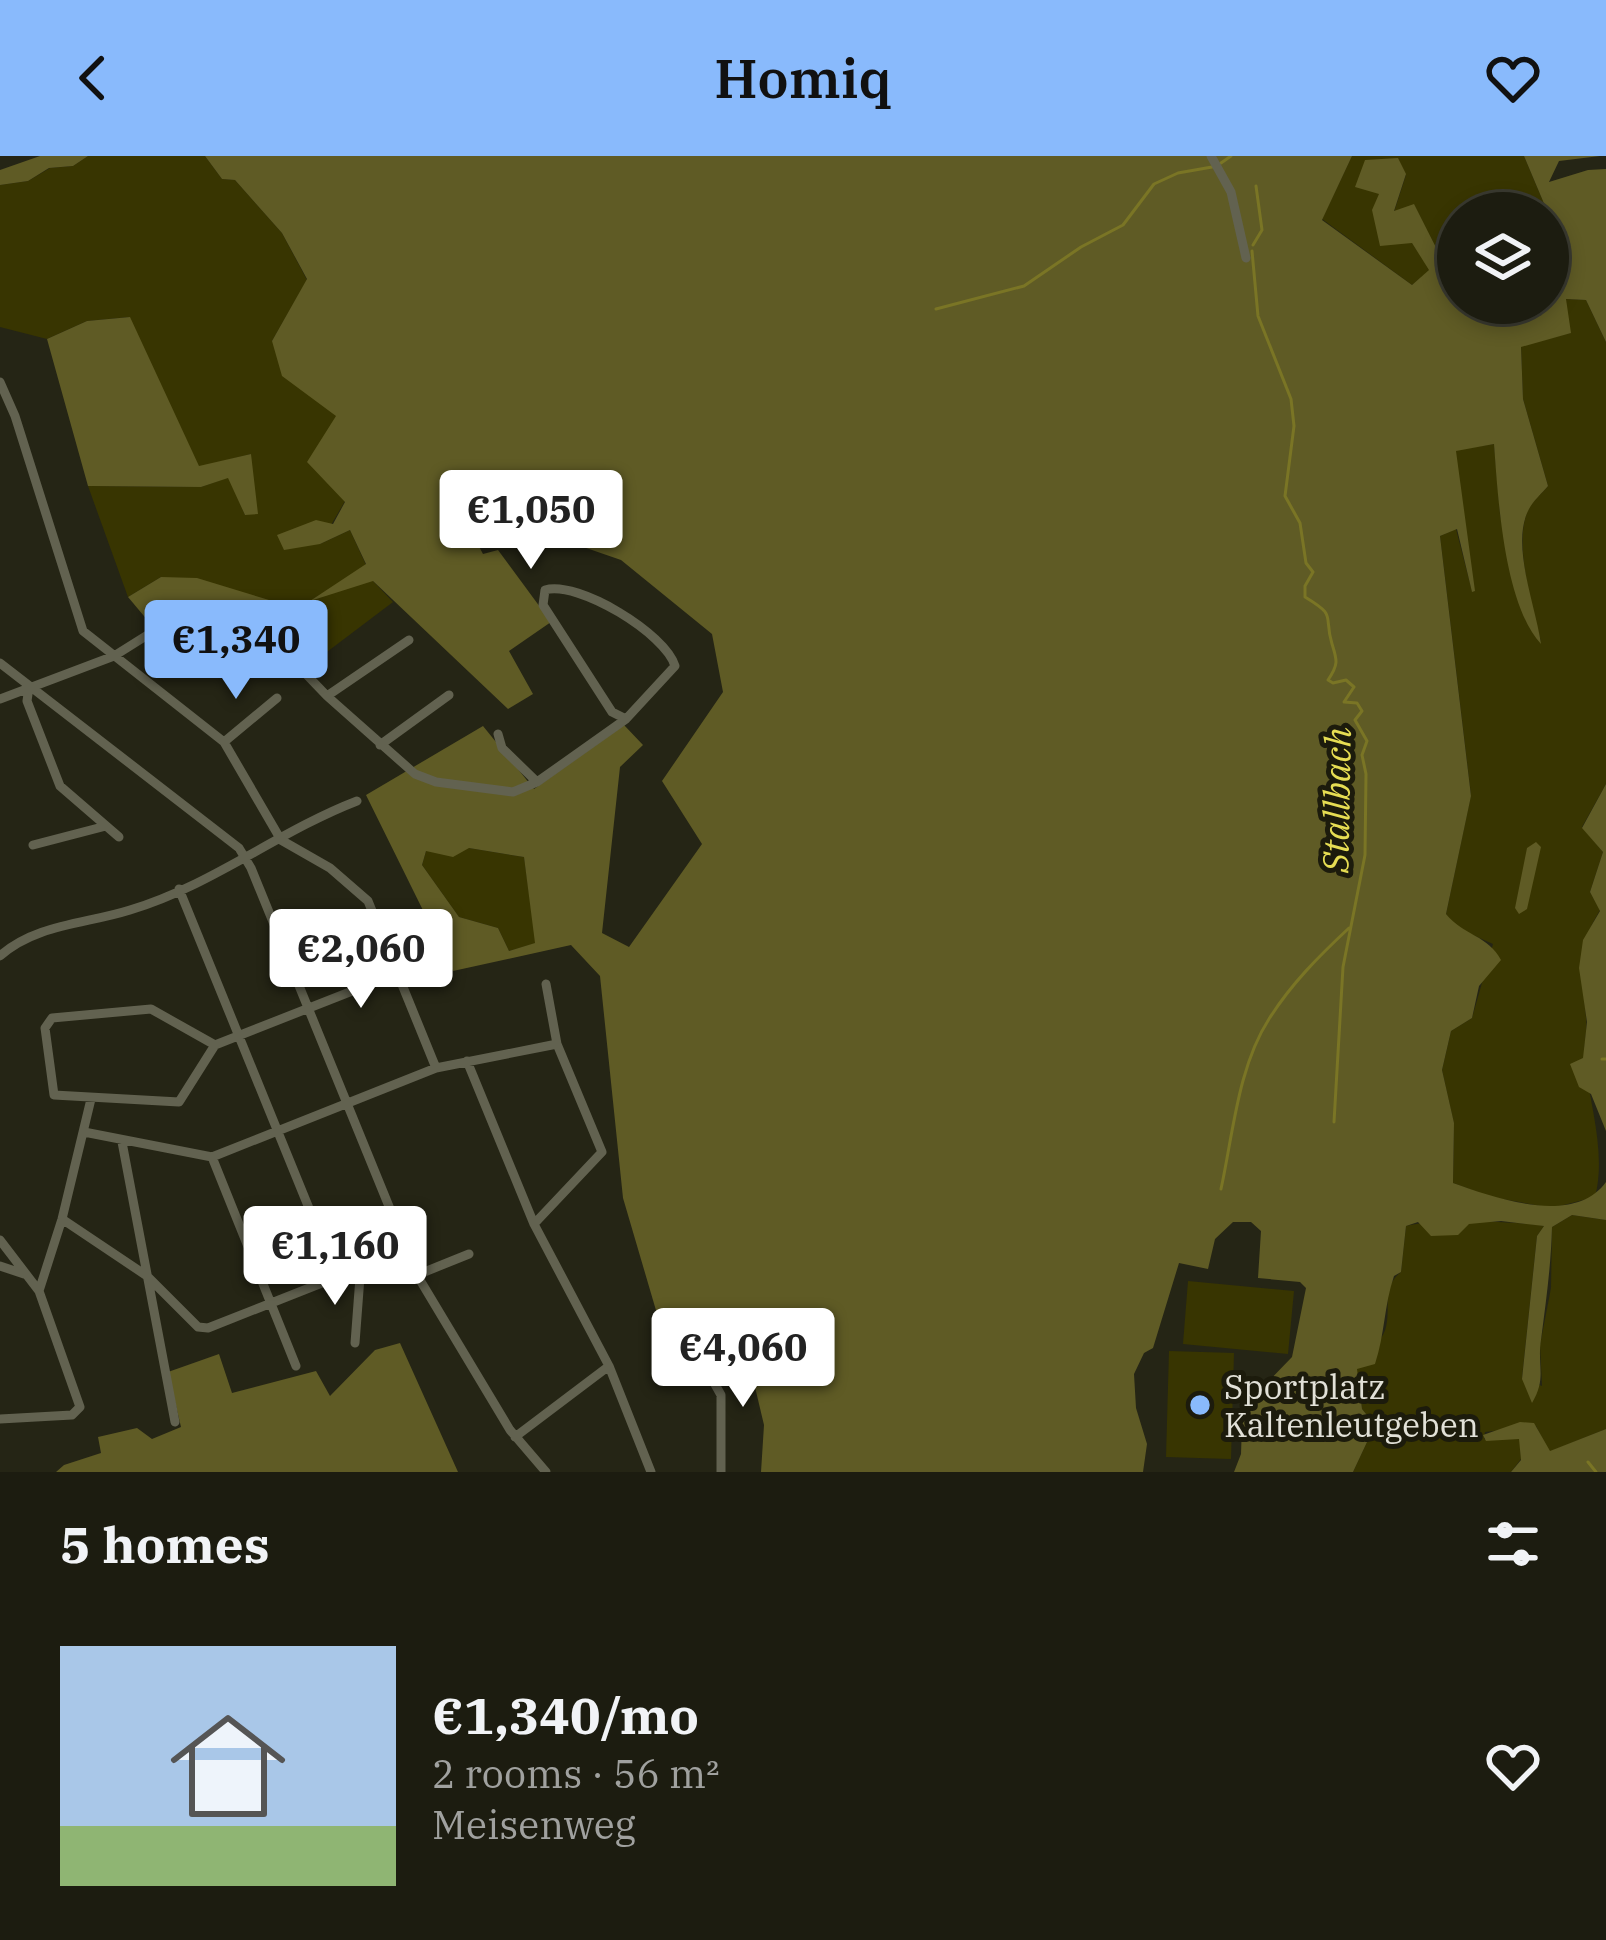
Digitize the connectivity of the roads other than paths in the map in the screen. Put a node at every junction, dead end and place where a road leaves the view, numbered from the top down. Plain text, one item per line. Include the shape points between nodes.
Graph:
1 (1211, 156) edge
2 (1246, 258) dead end
3 (0, 382) edge
4 (409, 640) dead end
5 (114, 656) junction
6 (0, 663) edge
7 (29, 687) junction
8 (448, 695) dead end
9 (327, 696) junction
10 (277, 698) dead end
11 (0, 699) edge
12 (626, 719) junction
13 (498, 734) dead end
14 (224, 742) junction
15 (380, 745) junction
16 (537, 782) junction
17 (357, 801) dead end
18 (106, 826) junction
19 (119, 837) dead end
20 (281, 840) junction
21 (33, 845) dead end
22 (245, 858) junction
23 (179, 890) junction
24 (0, 956) edge
25 (398, 973) junction
26 (546, 984) dead end
27 (308, 1008) junction
28 (242, 1035) junction
29 (557, 1044) junction
30 (215, 1046) junction
31 (467, 1061) junction
32 (436, 1068) junction
33 (91, 1099) junction
34 (346, 1104) junction
35 (84, 1132) junction
36 (280, 1132) junction
37 (122, 1142) junction
38 (212, 1156) junction
39 (62, 1219) junction
40 (534, 1224) junction
41 (0, 1240) edge
42 (469, 1254) dead end
43 (0, 1266) edge
44 (24, 1274) junction
45 (417, 1274) junction
46 (147, 1276) junction
47 (338, 1277) junction
48 (360, 1277) junction
49 (39, 1291) junction
50 (271, 1304) junction
51 (355, 1343) dead end
52 (704, 1363) dead end
53 (296, 1366) dead end
54 (609, 1366) junction
55 (0, 1419) edge
56 (175, 1422) dead end
57 (515, 1437) junction
58 (546, 1472) edge
59 (651, 1472) edge
60 (722, 1472) edge

1 - 2 street via 1231,192
3 - 5 street via 79,624
4 - 9 street
5 - 7 street
5 - 9 street via 158,629 229,605 278,626
5 - 14 street
6 - 7 street
7 - 11 street
7 - 18 street via 59,786
7 - 22 street
8 - 15 street
9 - 15 street
10 - 14 street
12 - 12 street via 612,712 545,608 545,590 573,591 631,620 670,653 675,666
12 - 16 street
13 - 16 street
14 - 20 street
15 - 16 street via 436,782 513,792
17 - 20 street
18 - 19 street
18 - 21 street
20 - 22 street
20 - 25 street via 363,895
22 - 23 street
22 - 27 street
23 - 24 street via 134,910 26,935
23 - 28 street
25 - 27 street
25 - 32 street
26 - 29 street
27 - 28 street
27 - 34 street
28 - 30 street
28 - 36 street
29 - 31 street
29 - 40 street via 602,1152
30 - 33 street via 179,1102
30 - 33 street via 151,1009 52,1018 45,1028 54,1095
31 - 32 street
31 - 40 street
32 - 34 street
33 - 35 street
34 - 36 street
34 - 45 street
35 - 37 street
35 - 39 street
36 - 38 street
36 - 47 street
37 - 38 street
37 - 46 street
38 - 50 street
39 - 46 street
39 - 49 street
40 - 54 street
41 - 44 street
42 - 45 street
43 - 44 street
44 - 49 street
45 - 48 street
45 - 57 street
46 - 50 street via 198,1328
46 - 56 street
47 - 48 street
47 - 50 street
48 - 51 street
49 - 55 street via 80,1408
50 - 53 street
52 - 60 street via 721,1394
54 - 57 street
54 - 59 street
57 - 58 street

